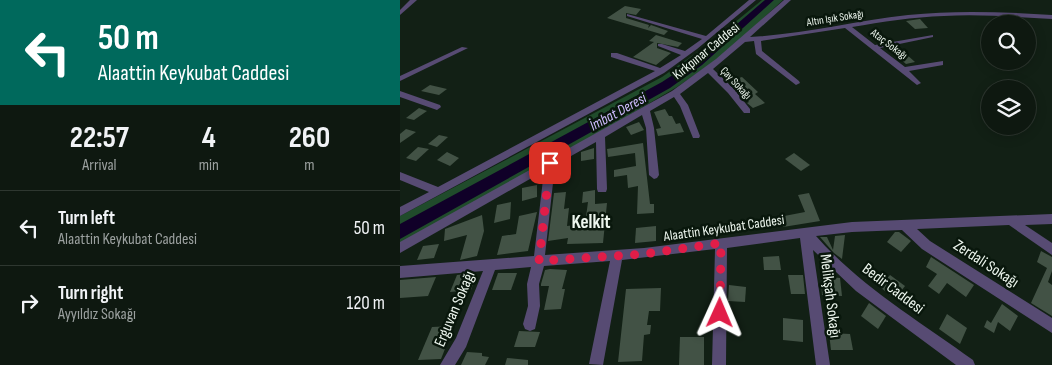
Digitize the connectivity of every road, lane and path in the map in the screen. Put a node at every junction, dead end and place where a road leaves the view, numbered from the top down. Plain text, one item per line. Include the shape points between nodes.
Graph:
1 (414, 0) edge
2 (753, 0) edge
3 (788, 0) edge
4 (400, 13) edge
5 (629, 15) dead end
6 (1052, 17) edge
7 (846, 26) junction
8 (931, 36) dead end
9 (706, 38) junction
10 (757, 39) junction
11 (742, 40) junction
12 (660, 45) dead end
13 (875, 47) junction
14 (464, 48) dead end
15 (686, 54) junction
16 (614, 55) dead end
17 (940, 63) dead end
18 (708, 70) junction
19 (904, 70) junction
20 (661, 71) junction
21 (400, 79) edge
22 (796, 83) dead end
23 (917, 83) dead end
24 (676, 92) junction
25 (400, 94) edge
26 (437, 107) dead end
27 (645, 110) junction
28 (747, 111) dead end
29 (600, 136) junction
30 (696, 136) dead end
31 (550, 163) junction
32 (654, 175) dead end
33 (400, 176) edge
34 (602, 189) dead end
35 (438, 192) junction
36 (400, 212) edge
37 (1052, 219) edge
38 (1013, 222) junction
39 (906, 226) junction
40 (805, 232) junction
41 (721, 243) junction
42 (400, 248) edge
43 (1052, 250) edge
44 (617, 256) junction
45 (539, 261) junction
46 (491, 265) junction
47 (400, 272) edge
48 (530, 324) dead end
49 (1052, 326) edge
50 (596, 364) edge
51 (447, 365) edge
52 (719, 365) edge
53 (823, 365) edge
54 (968, 365) edge

1 - 4 street
2 - 9 street, Kırkpınar Caddesi
3 - 11 street, Kırkpınar Caddesi
5 - 9 street
6 - 7 street, Altın Işık Sokağı via 935,14
7 - 10 street, Altın Işık Sokağı
7 - 13 street, Ataç Sokağı
8 - 13 street
9 - 15 street, Kırkpınar Caddesi
10 - 11 street, Altın Işık Sokağı
10 - 22 street via 759,52
11 - 18 street, Kırkpınar Caddesi
12 - 15 street
13 - 19 street, Ataç Sokağı
14 - 21 street
15 - 20 street, Kırkpınar Caddesi
16 - 20 street
17 - 19 street
18 - 24 street, Kırkpınar Caddesi
18 - 28 street, Çay Sokağı
19 - 23 street, Ataç Sokağı
20 - 35 street, Kırkpınar Caddesi
24 - 27 street, Kırkpınar Caddesi
24 - 30 street
25 - 26 street
27 - 29 street, Kırkpınar Caddesi
27 - 32 street
29 - 31 street, Kırkpınar Caddesi
29 - 34 street
31 - 42 street, Kırkpınar Caddesi
31 - 45 street
33 - 35 street
35 - 36 street, Kırkpınar Caddesi
37 - 38 street, Alaattin Keykubat Caddesi
38 - 39 street, Alaattin Keykubat Caddesi
38 - 43 street
39 - 40 street, Alaattin Keykubat Caddesi
39 - 49 street, Zerdali Sokağı via 926,245
40 - 41 street, Alaattin Keykubat Caddesi
40 - 53 street, Melikşah Sokağı
40 - 54 street, Bedir Caddesi via 840,268
41 - 44 street, Alaattin Keykubat Caddesi
41 - 52 street
44 - 45 street, Alaattin Keykubat Caddesi
44 - 50 street
45 - 46 street, Alaattin Keykubat Caddesi
45 - 48 street via 533,284 534,306
46 - 47 street, Alaattin Keykubat Caddesi
46 - 51 street, Erguvan Sokağı via 461,342

